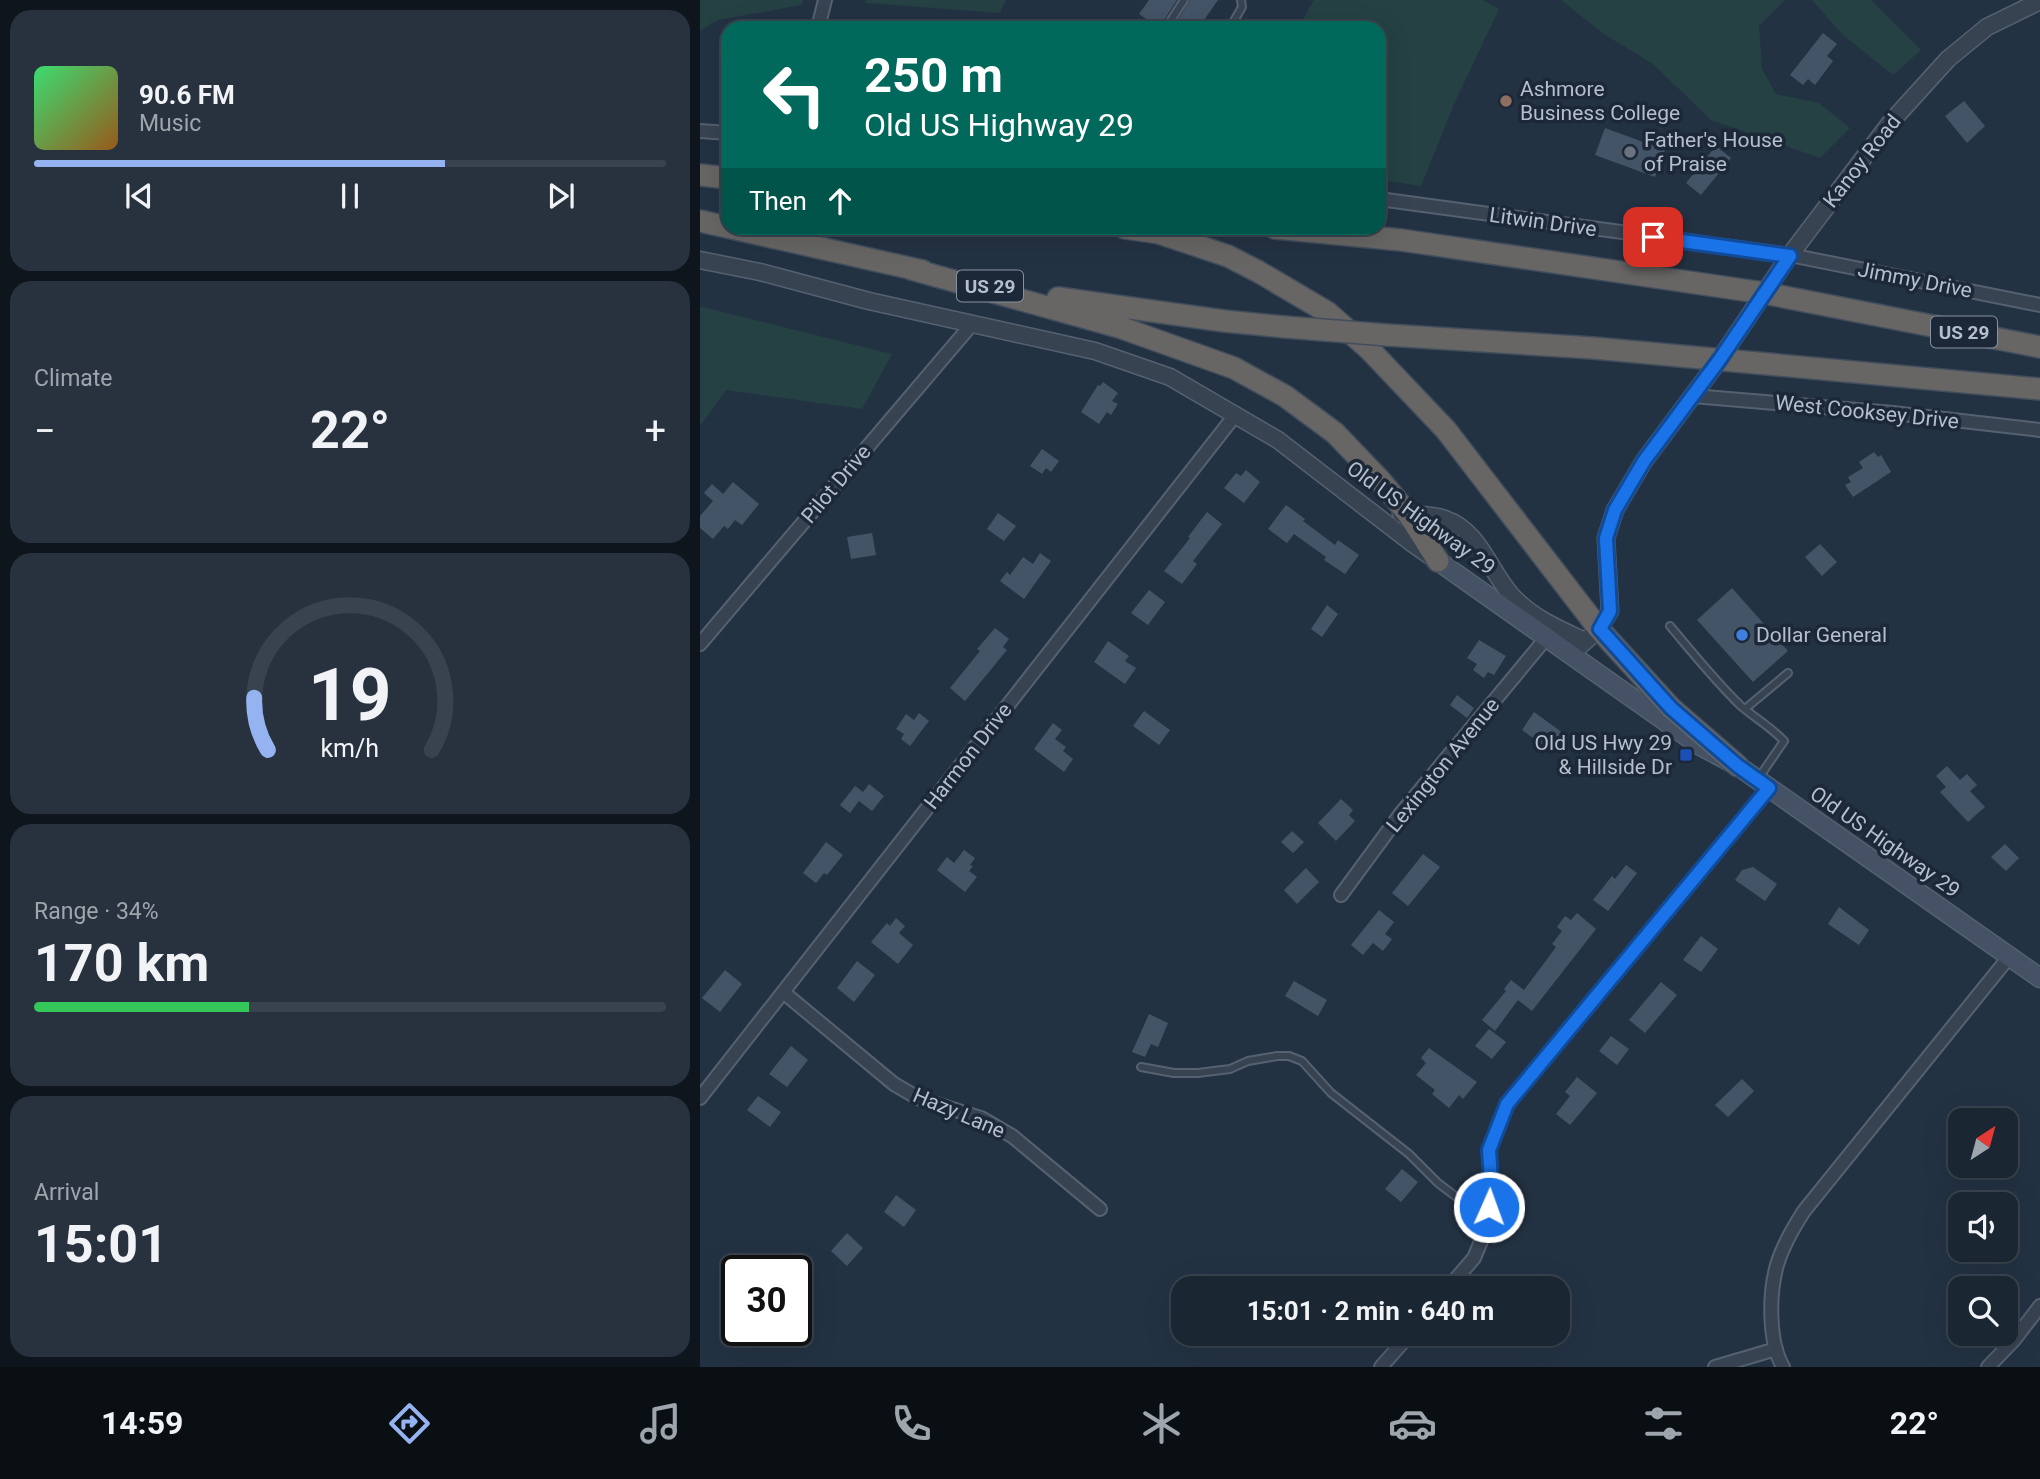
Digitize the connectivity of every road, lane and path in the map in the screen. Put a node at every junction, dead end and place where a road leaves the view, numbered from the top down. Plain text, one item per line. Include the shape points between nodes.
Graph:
1 (825, 0) edge
2 (1184, 0) edge
3 (1241, 0) edge
4 (2040, 1) edge
5 (820, 21) edge
6 (1170, 21) edge
7 (1234, 21) edge
8 (700, 131) edge
9 (721, 132) edge
10 (700, 175) edge
11 (721, 176) edge
12 (1386, 200) edge
13 (700, 221) edge
14 (721, 226) edge
15 (762, 235) edge
16 (1165, 235) edge
17 (1348, 235) edge
18 (1790, 256) junction
19 (700, 260) edge
20 (911, 269) junction
21 (1765, 293) junction
22 (2040, 305) edge
23 (972, 324) junction
24 (2040, 347) edge
25 (1720, 359) junction
26 (2040, 389) edge
27 (1693, 396) junction
28 (1236, 414) junction
29 (2040, 430) edge
30 (1371, 510) junction
31 (1409, 515) junction
32 (1438, 561) junction
33 (1670, 626) dead end
34 (1592, 635) junction
35 (1547, 637) junction
36 (700, 644) edge
37 (1571, 654) junction
38 (1788, 673) dead end
39 (1745, 709) junction
40 (1738, 766) junction
41 (1763, 784) junction
42 (1341, 895) dead end
43 (2009, 957) junction
44 (2040, 978) edge
45 (783, 992) junction
46 (1141, 1067) dead end
47 (700, 1098) edge
48 (1489, 1207) junction
49 (1100, 1209) dead end
50 (1458, 1276) edge
51 (2040, 1306) edge
52 (1399, 1346) edge
53 (1776, 1349) junction
54 (1381, 1367) edge
55 (1715, 1367) edge
56 (1783, 1367) edge
57 (1988, 1367) edge

1 - 5 street
2 - 6 lane
3 - 7 lane
4 - 18 street, Kanoy Road via 1987,27 1948,59 1890,123
8 - 9 street
10 - 11 highway
12 - 18 street, Litwin Drive
13 - 14 highway, US 29
15 - 20 highway, US 29
16 - 34 highway via 1228,256 1259,272 1327,312 1369,349 1446,430
17 - 21 highway, US 29
18 - 21 street, Kanoy Road
18 - 22 street, Jimmy Drive
19 - 23 street, Old US Highway 29
20 - 25 highway, US 29, bridge via 1103,305 1285,327
20 - 31 highway via 1122,328 1234,368 1285,396 1335,433
21 - 24 highway, US 29
21 - 25 street, Kanoy Road
23 - 28 street, Old US Highway 29 via 1095,351 1170,377
23 - 36 street, Pilot Drive
25 - 26 highway, US 29
25 - 27 street, Kanoy Road
27 - 29 street, West Cooksey Drive
27 - 34 street, Kanoy Road via 1644,461 1615,510 1606,538 1610,611
28 - 30 street, Old US Highway 29
28 - 45 street, Harmon Drive
30 - 31 street
30 - 32 street, Old US Highway 29
31 - 32 highway
31 - 34 street via 1442,518 1462,528 1521,604 1547,624
32 - 35 main road, Old US Highway 29
33 - 39 lane
34 - 37 street
34 - 40 highway
35 - 37 main road, Old US Highway 29
35 - 42 street, Lexington Avenue via 1402,812
37 - 40 main road, Old US Highway 29 via 1699,746
38 - 39 lane
39 - 41 lane via 1784,741
40 - 41 main road, Old US Highway 29
41 - 43 main road, Old US Highway 29
41 - 48 street via 1507,1104 1489,1150
43 - 44 main road, Old US Highway 29
43 - 53 street via 1804,1210 1787,1238 1776,1266 1771,1307
45 - 47 street, Harmon Drive
45 - 49 street, Hazy Lane via 894,1083 918,1098 981,1118 1012,1136
46 - 48 lane via 1186,1073 1230,1069 1277,1056 1302,1061 1331,1093 1409,1154 1438,1183 1467,1205
48 - 50 street via 1489,1222 1474,1258
51 - 57 street
52 - 54 street
53 - 55 street
53 - 56 street

